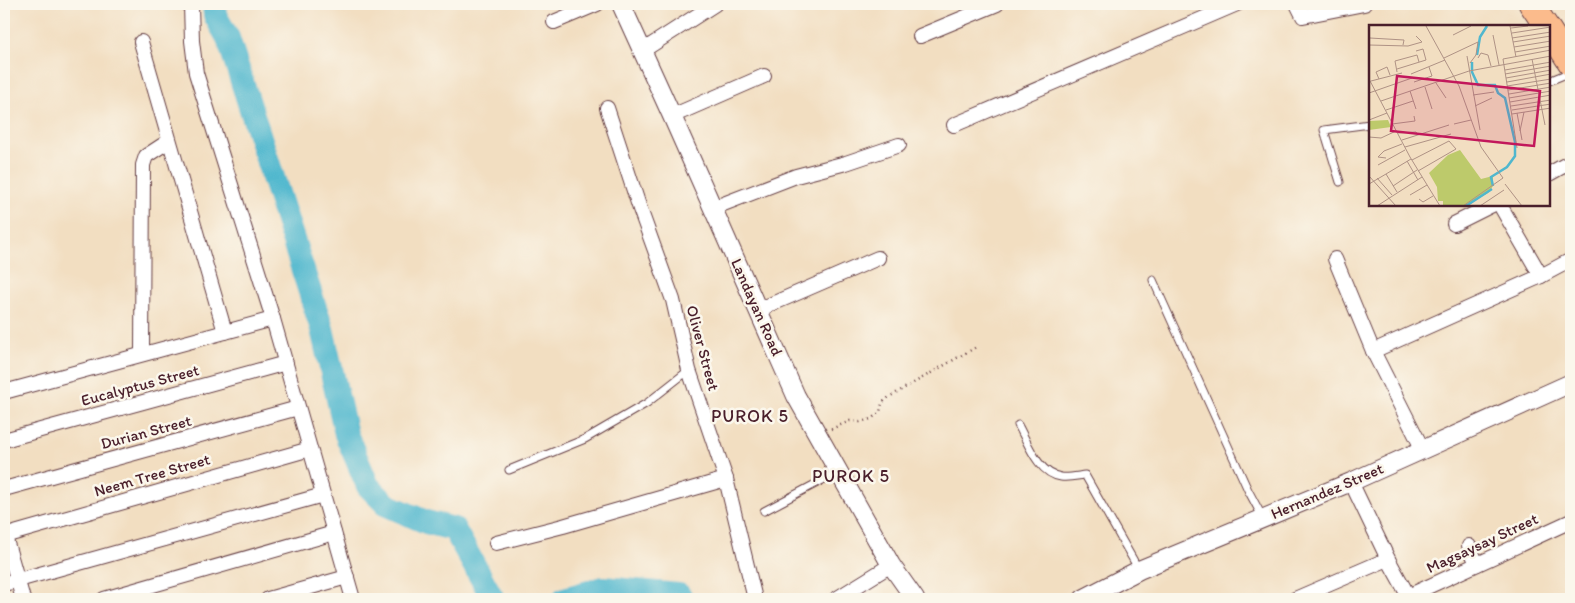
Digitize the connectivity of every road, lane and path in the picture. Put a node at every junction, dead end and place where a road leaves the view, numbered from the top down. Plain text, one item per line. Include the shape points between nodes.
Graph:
1 (191, 4) edge
2 (596, 4) edge
3 (620, 4) edge
4 (715, 4) edge
5 (998, 4) edge
6 (1237, 4) edge
7 (1297, 4) edge
8 (1364, 4) edge
9 (1531, 4) edge
10 (554, 22) dead end
11 (1545, 25) edge
12 (920, 36) dead end
13 (141, 42) dead end
14 (642, 51) junction
15 (1571, 72) edge
16 (764, 76) dead end
17 (1550, 81) edge
18 (607, 108) dead end
19 (672, 116) junction
20 (1369, 124) edge
21 (954, 125) dead end
22 (169, 141) junction
23 (899, 145) dead end
24 (1566, 165) dead end
25 (1550, 173) edge
26 (1340, 182) dead end
27 (1490, 206) edge
28 (1501, 206) edge
29 (713, 208) junction
30 (1454, 224) dead end
31 (878, 258) dead end
32 (1335, 259) dead end
33 (1571, 260) edge
34 (1541, 276) junction
35 (1153, 280) dead end
36 (758, 310) junction
37 (273, 319) junction
38 (226, 332) junction
39 (978, 346) dead end
40 (1373, 351) junction
41 (142, 354) junction
42 (286, 363) junction
43 (689, 370) junction
44 (1571, 383) edge
45 (4, 392) edge
46 (298, 408) junction
47 (1018, 425) dead end
48 (818, 436) junction
49 (4, 440) edge
50 (310, 449) junction
51 (1423, 450) junction
52 (509, 470) dead end
53 (839, 472) junction
54 (726, 480) junction
55 (1351, 482) junction
56 (4, 490) edge
57 (323, 495) junction
58 (764, 511) dead end
59 (1264, 518) junction
60 (1571, 521) edge
61 (334, 534) junction
62 (4, 535) edge
63 (496, 543) dead end
64 (1470, 546) dead end
65 (1388, 559) junction
66 (1477, 564) junction
67 (891, 565) junction
68 (1139, 570) junction
69 (346, 576) junction
70 (11, 582) edge
71 (1409, 598) edge
72 (23, 599) edge
73 (104, 599) edge
74 (268, 599) edge
75 (353, 599) edge
76 (755, 599) edge
77 (836, 599) edge
78 (915, 599) edge
79 (1083, 599) edge
80 (1295, 599) edge

1 - 37 street via 196,73
2 - 10 street
3 - 14 street, Landayan Road
4 - 14 street
5 - 12 street
6 - 21 street
7 - 8 street via 1303,16
9 - 11 highway
13 - 22 street
14 - 19 street, Landayan Road
15 - 17 lane
16 - 19 street
18 - 43 street, Oliver Street via 672,300
19 - 29 street, Landayan Road
20 - 26 lane via 1324,130
22 - 38 street
22 - 41 street via 146,156 143,165
23 - 29 street via 796,176
24 - 25 street
27 - 30 street
28 - 34 street
29 - 36 street, Landayan Road
31 - 36 street
32 - 40 street
33 - 34 street
34 - 40 street
35 - 59 lane via 1248,490
36 - 48 street, Landayan Road via 796,396
37 - 38 street
37 - 42 street
38 - 41 street
39 - 48 path via 898,391 882,403 880,412 870,419 850,421
40 - 51 street
41 - 45 street
42 - 46 street
42 - 49 street, Eucalyptus Street
43 - 52 lane via 647,404 585,439
43 - 54 street, Oliver Street
44 - 51 street, Hernandez Street
46 - 50 street
46 - 56 street, Durian Street
47 - 68 lane via 1042,467 1051,475 1063,478 1085,475
48 - 53 street, Landayan Road
50 - 57 street
50 - 62 street, Neem Tree Street
51 - 55 street, Hernandez Street
53 - 58 lane
53 - 67 street, Landayan Road
54 - 63 street
54 - 76 street, Oliver Street
55 - 59 street, Hernandez Street
55 - 65 street
57 - 61 street
57 - 70 street
59 - 68 street, Hernandez Street
60 - 66 street, Magsaysay Street
61 - 69 street
61 - 73 street
62 - 70 street
64 - 66 street
65 - 71 street
65 - 80 street
66 - 71 street, Magsaysay Street
67 - 77 street
67 - 78 street, Landayan Road
68 - 79 street, Hernandez Street
69 - 74 street
69 - 75 street
70 - 72 street

